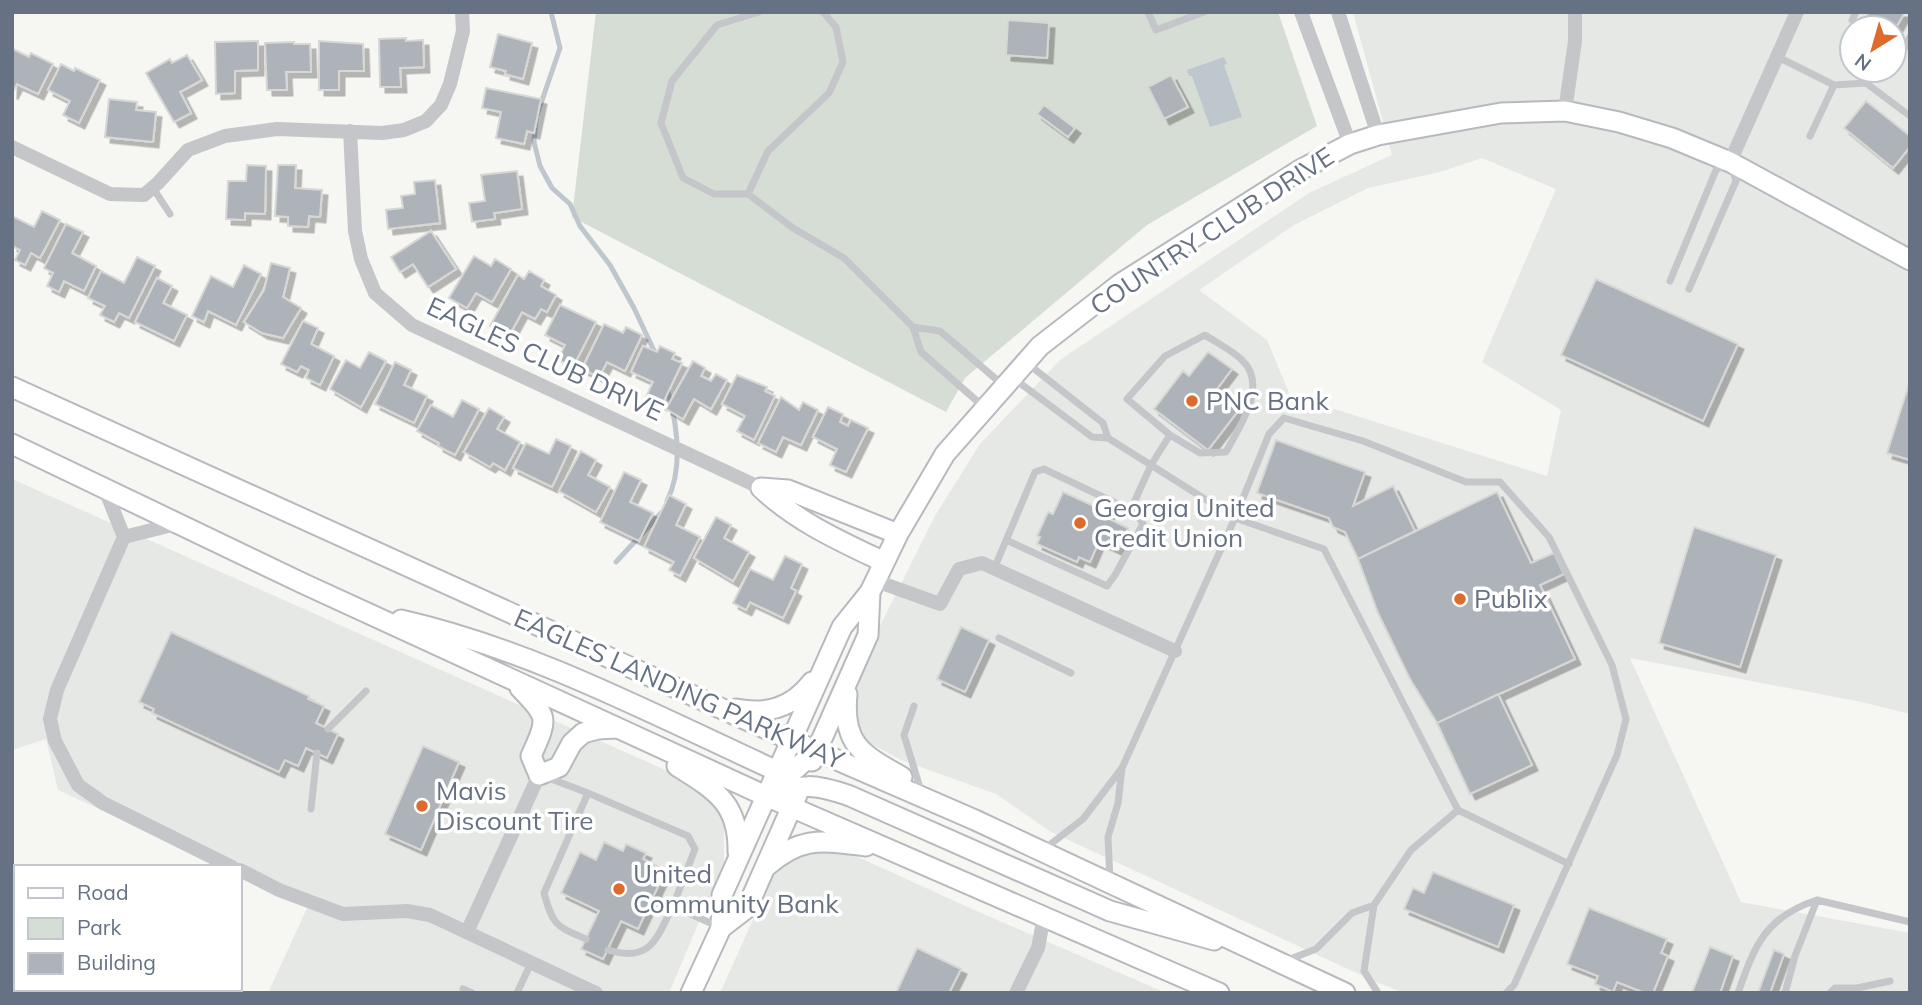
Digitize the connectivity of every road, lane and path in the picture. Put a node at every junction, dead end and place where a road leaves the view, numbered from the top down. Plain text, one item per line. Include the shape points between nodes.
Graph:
1 (462, 12) edge
2 (759, 12) edge
3 (823, 12) edge
4 (1148, 12) edge
5 (1204, 12) edge
6 (1301, 12) edge
7 (1338, 12) edge
8 (1575, 12) edge
9 (1797, 12) edge
10 (1778, 57) junction
11 (1835, 85) junction
12 (1565, 111) junction
13 (1910, 116) edge
14 (350, 131) junction
15 (1378, 135) junction
16 (1811, 136) dead end
17 (1350, 144) junction
18 (12, 147) edge
19 (1730, 162) junction
20 (153, 188) junction
21 (748, 194) junction
22 (170, 214) dead end
23 (1910, 260) edge
24 (1670, 281) dead end
25 (1689, 289) dead end
26 (913, 327) junction
27 (1026, 362) junction
28 (1008, 382) junction
29 (12, 387) edge
30 (985, 408) junction
31 (1170, 435) junction
32 (1108, 438) junction
33 (12, 444) edge
34 (1151, 465) junction
35 (104, 487) junction
36 (761, 488) junction
37 (1132, 507) junction
38 (1235, 518) junction
39 (176, 523) junction
40 (898, 534) junction
41 (124, 537) junction
42 (1006, 540) junction
43 (884, 562) junction
44 (993, 569) junction
45 (873, 586) junction
46 (362, 611) junction
47 (999, 638) dead end
48 (1175, 651) junction
49 (823, 668) junction
50 (1071, 673) dead end
51 (512, 680) junction
52 (848, 680) junction
53 (366, 691) dead end
54 (712, 704) junction
55 (914, 706) dead end
56 (618, 728) junction
57 (328, 729) dead end
58 (790, 740) junction
59 (816, 751) junction
60 (317, 753) dead end
61 (1122, 768) junction
62 (777, 771) junction
63 (539, 775) junction
64 (801, 785) junction
65 (920, 788) junction
66 (588, 793) junction
67 (766, 796) junction
68 (791, 807) junction
69 (312, 809) dead end
70 (1458, 810) junction
71 (975, 820) junction
72 (887, 848) junction
73 (1042, 851) junction
74 (738, 860) junction
75 (1569, 864) junction
76 (228, 865) edge
77 (764, 869) junction
78 (242, 871) edge
79 (1110, 882) junction
80 (1817, 901) junction
81 (1374, 905) junction
82 (673, 906) junction
83 (1044, 916) junction
84 (1910, 922) edge
85 (721, 928) junction
86 (467, 932) junction
87 (586, 939) dead end
88 (608, 950) dead end
89 (1275, 959) junction
90 (531, 963) junction
91 (1890, 981) dead end
92 (463, 989) dead end
93 (1514, 989) edge
94 (472, 993) edge
95 (517, 993) edge
96 (596, 993) edge
97 (691, 993) edge
98 (1016, 993) edge
99 (1219, 993) edge
100 (1345, 993) edge
101 (1378, 993) edge
102 (1506, 993) edge
103 (1738, 993) edge
104 (1785, 993) edge
105 (1830, 993) edge

1 - 14 street via 463,31 450,83 441,105 426,121 382,133
2 - 21 lane via 718,25 672,81 661,123 683,178 714,194
3 - 21 lane via 836,27 843,62 829,93 768,151
4 - 5 lane via 1156,30
6 - 17 street
7 - 15 street
8 - 12 street
9 - 10 street
10 - 11 lane
10 - 19 street
11 - 13 lane via 1866,83
11 - 16 lane
12 - 15 main road, COUNTRY CLUB DRIVE via 1501,113
12 - 19 main road, COUNTRY CLUB DRIVE via 1672,138
14 - 20 street via 276,129 225,136 188,150
14 - 36 street, EAGLES CLUB DRIVE via 355,231 375,293 412,325
15 - 17 main road, COUNTRY CLUB DRIVE
17 - 27 main road, COUNTRY CLUB DRIVE via 1300,170 1120,284
18 - 20 street via 110,194 144,195
19 - 23 main road, COUNTRY CLUB DRIVE
19 - 24 lane via 1716,170
19 - 25 lane via 1736,181
20 - 22 lane
21 - 26 lane via 844,258
26 - 28 lane via 940,331
26 - 30 lane via 921,352
27 - 28 main road, COUNTRY CLUB DRIVE
27 - 32 lane via 1103,423
28 - 30 main road, COUNTRY CLUB DRIVE
28 - 32 lane via 1092,437
29 - 54 main road, EAGLES LANDING PARKWAY
30 - 40 main road, COUNTRY CLUB DRIVE via 945,454
31 - 31 lane via 1127,399 1165,356 1205,335 1244,361 1252,379 1250,405 1226,452 1200,453
31 - 34 lane
32 - 34 lane
33 - 35 main road
34 - 37 lane
34 - 38 lane
35 - 39 main road
35 - 41 street
36 - 40 main road via 788,490
36 - 43 main road via 782,508 823,533
37 - 42 lane via 1044,469 1035,472
37 - 42 lane via 1143,523 1107,586
38 - 48 lane
38 - 70 lane via 1324,549
38 - 75 lane via 1269,434 1284,418 1363,442 1466,482 1500,482 1549,537 1612,665 1626,719 1617,755
39 - 41 street
39 - 46 main road
40 - 43 main road, COUNTRY CLUB DRIVE
41 - 76 street via 57,690 50,719 55,741 78,785 103,803
42 - 44 lane
43 - 45 main road, COUNTRY CLUB DRIVE
44 - 45 street via 982,563 959,569 940,604
44 - 48 street
45 - 49 main road, COUNTRY CLUB DRIVE via 842,627
45 - 52 main road, COUNTRY CLUB DRIVE via 868,635
46 - 51 main road
46 - 62 main road via 447,630 531,659
47 - 50 lane
48 - 61 lane
49 - 54 main road via 806,690 786,705 765,712
49 - 58 main road, COUNTRY CLUB DRIVE
51 - 56 main road
51 - 63 main road via 541,710 545,726 531,756
52 - 59 main road, COUNTRY CLUB DRIVE
52 - 65 main road via 845,714 861,751
53 - 57 lane
54 - 58 main road, EAGLES LANDING PARKWAY
55 - 65 lane via 904,735
56 - 63 main road via 583,733 559,767
56 - 67 main road
56 - 74 main road via 717,792 738,829
58 - 59 main road, EAGLES LANDING PARKWAY
58 - 62 main road, COUNTRY CLUB DRIVE
59 - 62 main road via 792,772
59 - 64 main road, COUNTRY CLUB DRIVE
59 - 71 main road, EAGLES LANDING PARKWAY
60 - 69 lane
61 - 73 lane via 1083,819
61 - 79 lane via 1108,837
62 - 67 main road, COUNTRY CLUB DRIVE
63 - 66 lane
63 - 86 street
64 - 67 main road
64 - 68 main road, COUNTRY CLUB DRIVE
64 - 89 main road via 850,796 1110,911
65 - 71 main road
66 - 82 lane via 688,836 695,849
66 - 87 lane via 544,893 558,926
67 - 68 main road
67 - 74 main road, COUNTRY CLUB DRIVE
68 - 72 main road
68 - 77 main road, COUNTRY CLUB DRIVE
70 - 75 lane
70 - 81 lane via 1411,850
71 - 73 main road, EAGLES LANDING PARKWAY
72 - 77 main road via 809,841
72 - 83 main road
73 - 79 main road, EAGLES LANDING PARKWAY
74 - 85 main road, COUNTRY CLUB DRIVE via 722,895
75 - 93 lane
77 - 85 main road, COUNTRY CLUB DRIVE via 747,908
78 - 86 street via 343,914 407,911 430,915
79 - 89 main road, EAGLES LANDING PARKWAY
80 - 84 lane
80 - 103 lane via 1794,908 1768,929 1753,951
80 - 104 lane
81 - 89 lane via 1352,913 1316,949
81 - 101 lane via 1364,971
82 - 85 lane
82 - 88 lane via 656,939 642,953
83 - 98 street via 1038,948
83 - 99 main road
85 - 97 main road, COUNTRY CLUB DRIVE
86 - 90 street
89 - 100 main road, EAGLES LANDING PARKWAY
90 - 95 lane
90 - 96 street
91 - 105 lane via 1835,988
92 - 94 lane
93 - 102 lane

